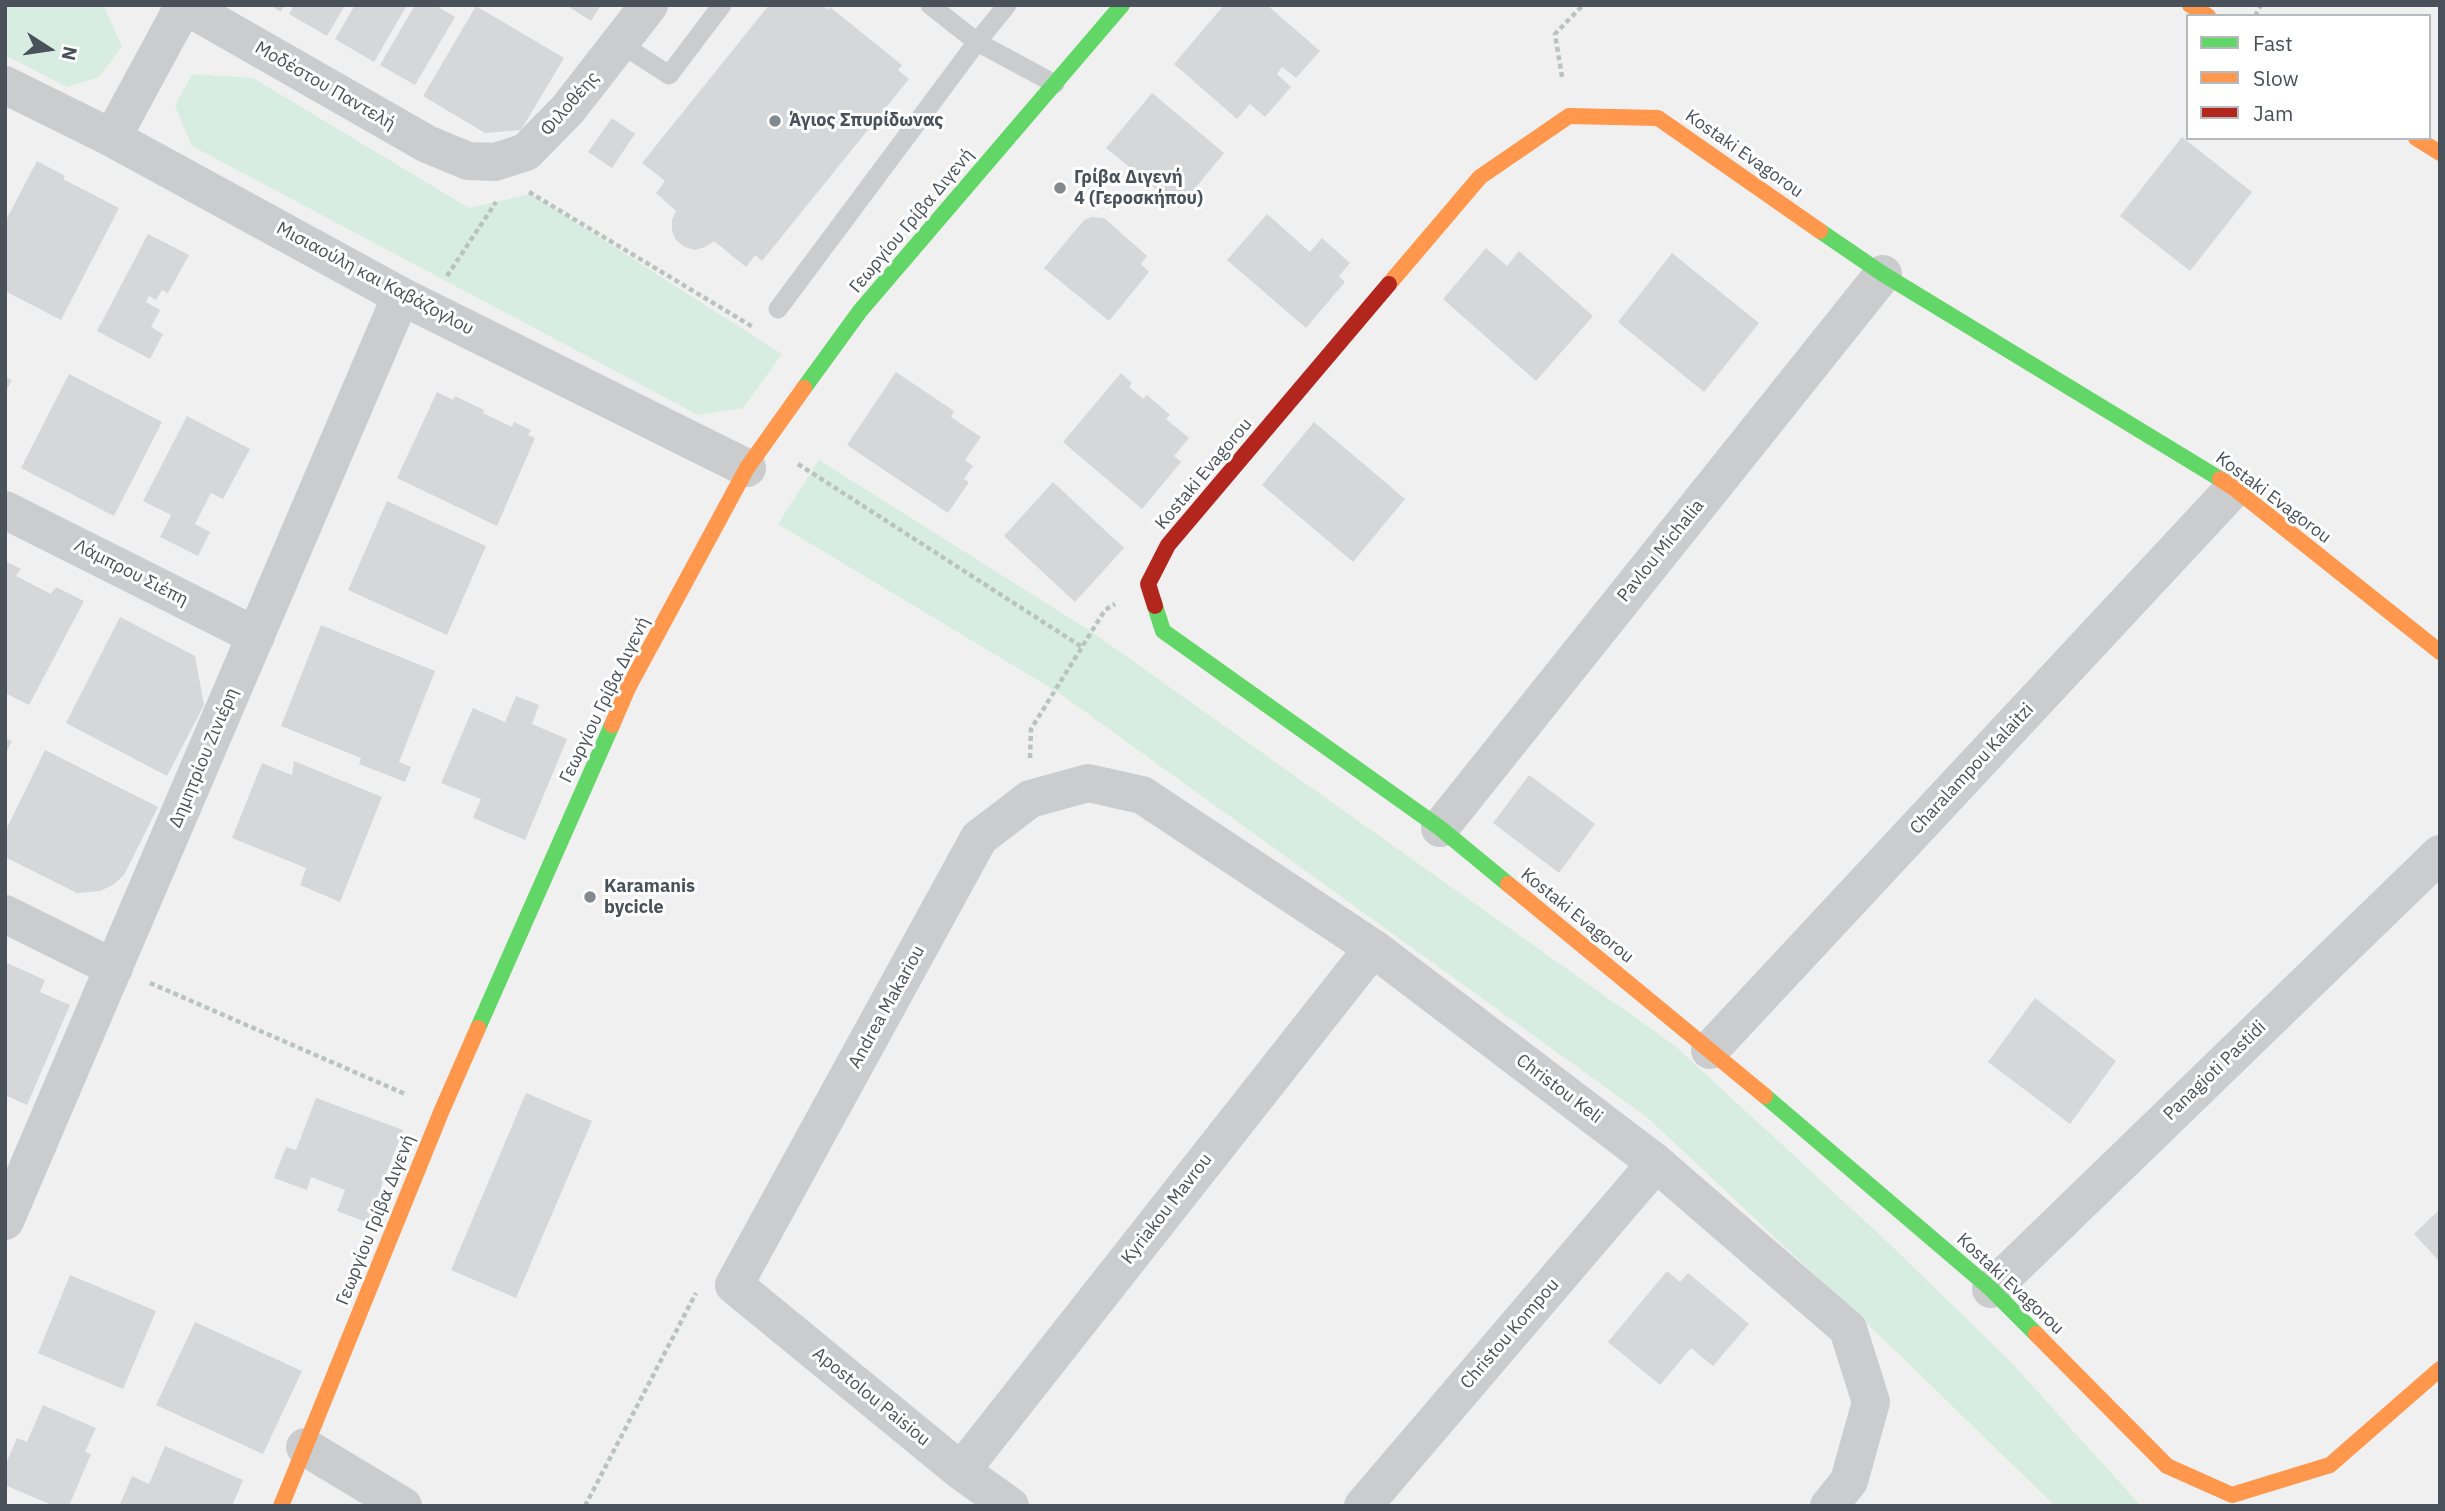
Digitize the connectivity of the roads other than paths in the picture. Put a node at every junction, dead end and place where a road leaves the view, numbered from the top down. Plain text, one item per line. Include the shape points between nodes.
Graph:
1 (184, 5) edge
2 (649, 5) edge
3 (722, 5) edge
4 (930, 5) edge
5 (1007, 5) edge
6 (1122, 5) edge
7 (977, 42) junction
8 (621, 44) junction
9 (1055, 84) junction
10 (5, 85) edge
11 (112, 138) junction
12 (2419, 140) edge
13 (2440, 153) edge
14 (491, 168) joint
15 (1883, 274) junction
16 (413, 302) junction
17 (778, 309) dead end
18 (756, 455) junction
19 (2234, 488) junction
20 (5, 510) edge
21 (256, 636) junction
22 (2440, 652) edge
23 (1088, 783) joint
24 (1440, 828) junction
25 (2440, 854) edge
26 (5, 914) edge
27 (1373, 948) junction
28 (114, 968) junction
29 (1710, 1050) junction
30 (1656, 1163) junction
31 (5, 1220) edge
32 (734, 1285) joint
33 (1991, 1289) junction
34 (2440, 1369) edge
35 (305, 1447) junction
36 (961, 1471) junction
37 (281, 1506) edge
38 (403, 1506) edge
39 (1010, 1506) edge
40 (1363, 1506) edge
41 (1829, 1506) edge

1 - 11 street, Μοδέστου Παντελή
1 - 14 street, Μοδέστου Παντελή via 427,144
2 - 8 street, Φιλοθέης
3 - 8 lane via 669,75
4 - 7 lane
5 - 7 lane
6 - 9 street, Γεωργίου Γρίβα Διγενή
7 - 9 lane
7 - 17 lane
8 - 14 street, Φιλοθέης via 526,152
9 - 18 street, Γεωργίου Γρίβα Διγενή via 860,312
10 - 11 street, Μισιαούλη και Καβάζογλου
11 - 16 street, Μισιαούλη και Καβάζογλου
12 - 13 street
15 - 19 street, Kostaki Evagorou
15 - 24 street, Pavlou Michalia
15 - 24 street, Kostaki Evagorou via 1658,118 1569,116 1480,177 1168,545 1149,584 1163,631
16 - 18 street, Μισιαούλη και Καβάζογλου
16 - 21 street, Δημητρίου Ζινιέρη
18 - 35 street, Γεωργίου Γρίβα Διγενή via 628,688 442,1110
19 - 22 street, Kostaki Evagorou
19 - 29 street, Charalampou Kalaitzi
20 - 21 street, Λάμπρου Σιέπη
21 - 28 street, Δημητρίου Ζινιέρη
23 - 27 street, Christou Keli via 1142,795
23 - 32 street, Andrea Makariou via 1030,799 979,838
24 - 29 street, Kostaki Evagorou
25 - 33 street, Panagioti Pastidi
26 - 28 street
27 - 30 street, Christou Keli
27 - 36 street, Kyriakou Mavrou
28 - 31 street, Δημητρίου Ζινιέρη
29 - 33 street, Kostaki Evagorou
30 - 40 street, Christou Kompou
30 - 41 street, Christou Keli via 1847,1329 1871,1402 1849,1481
32 - 36 street, Apostolou Paisiou
33 - 34 street, Kostaki Evagorou via 2167,1466 2232,1495 2330,1465
35 - 37 street, Γεωργίου Γρίβα Διγενή
35 - 38 street
36 - 39 street, Apostolou Paisiou

